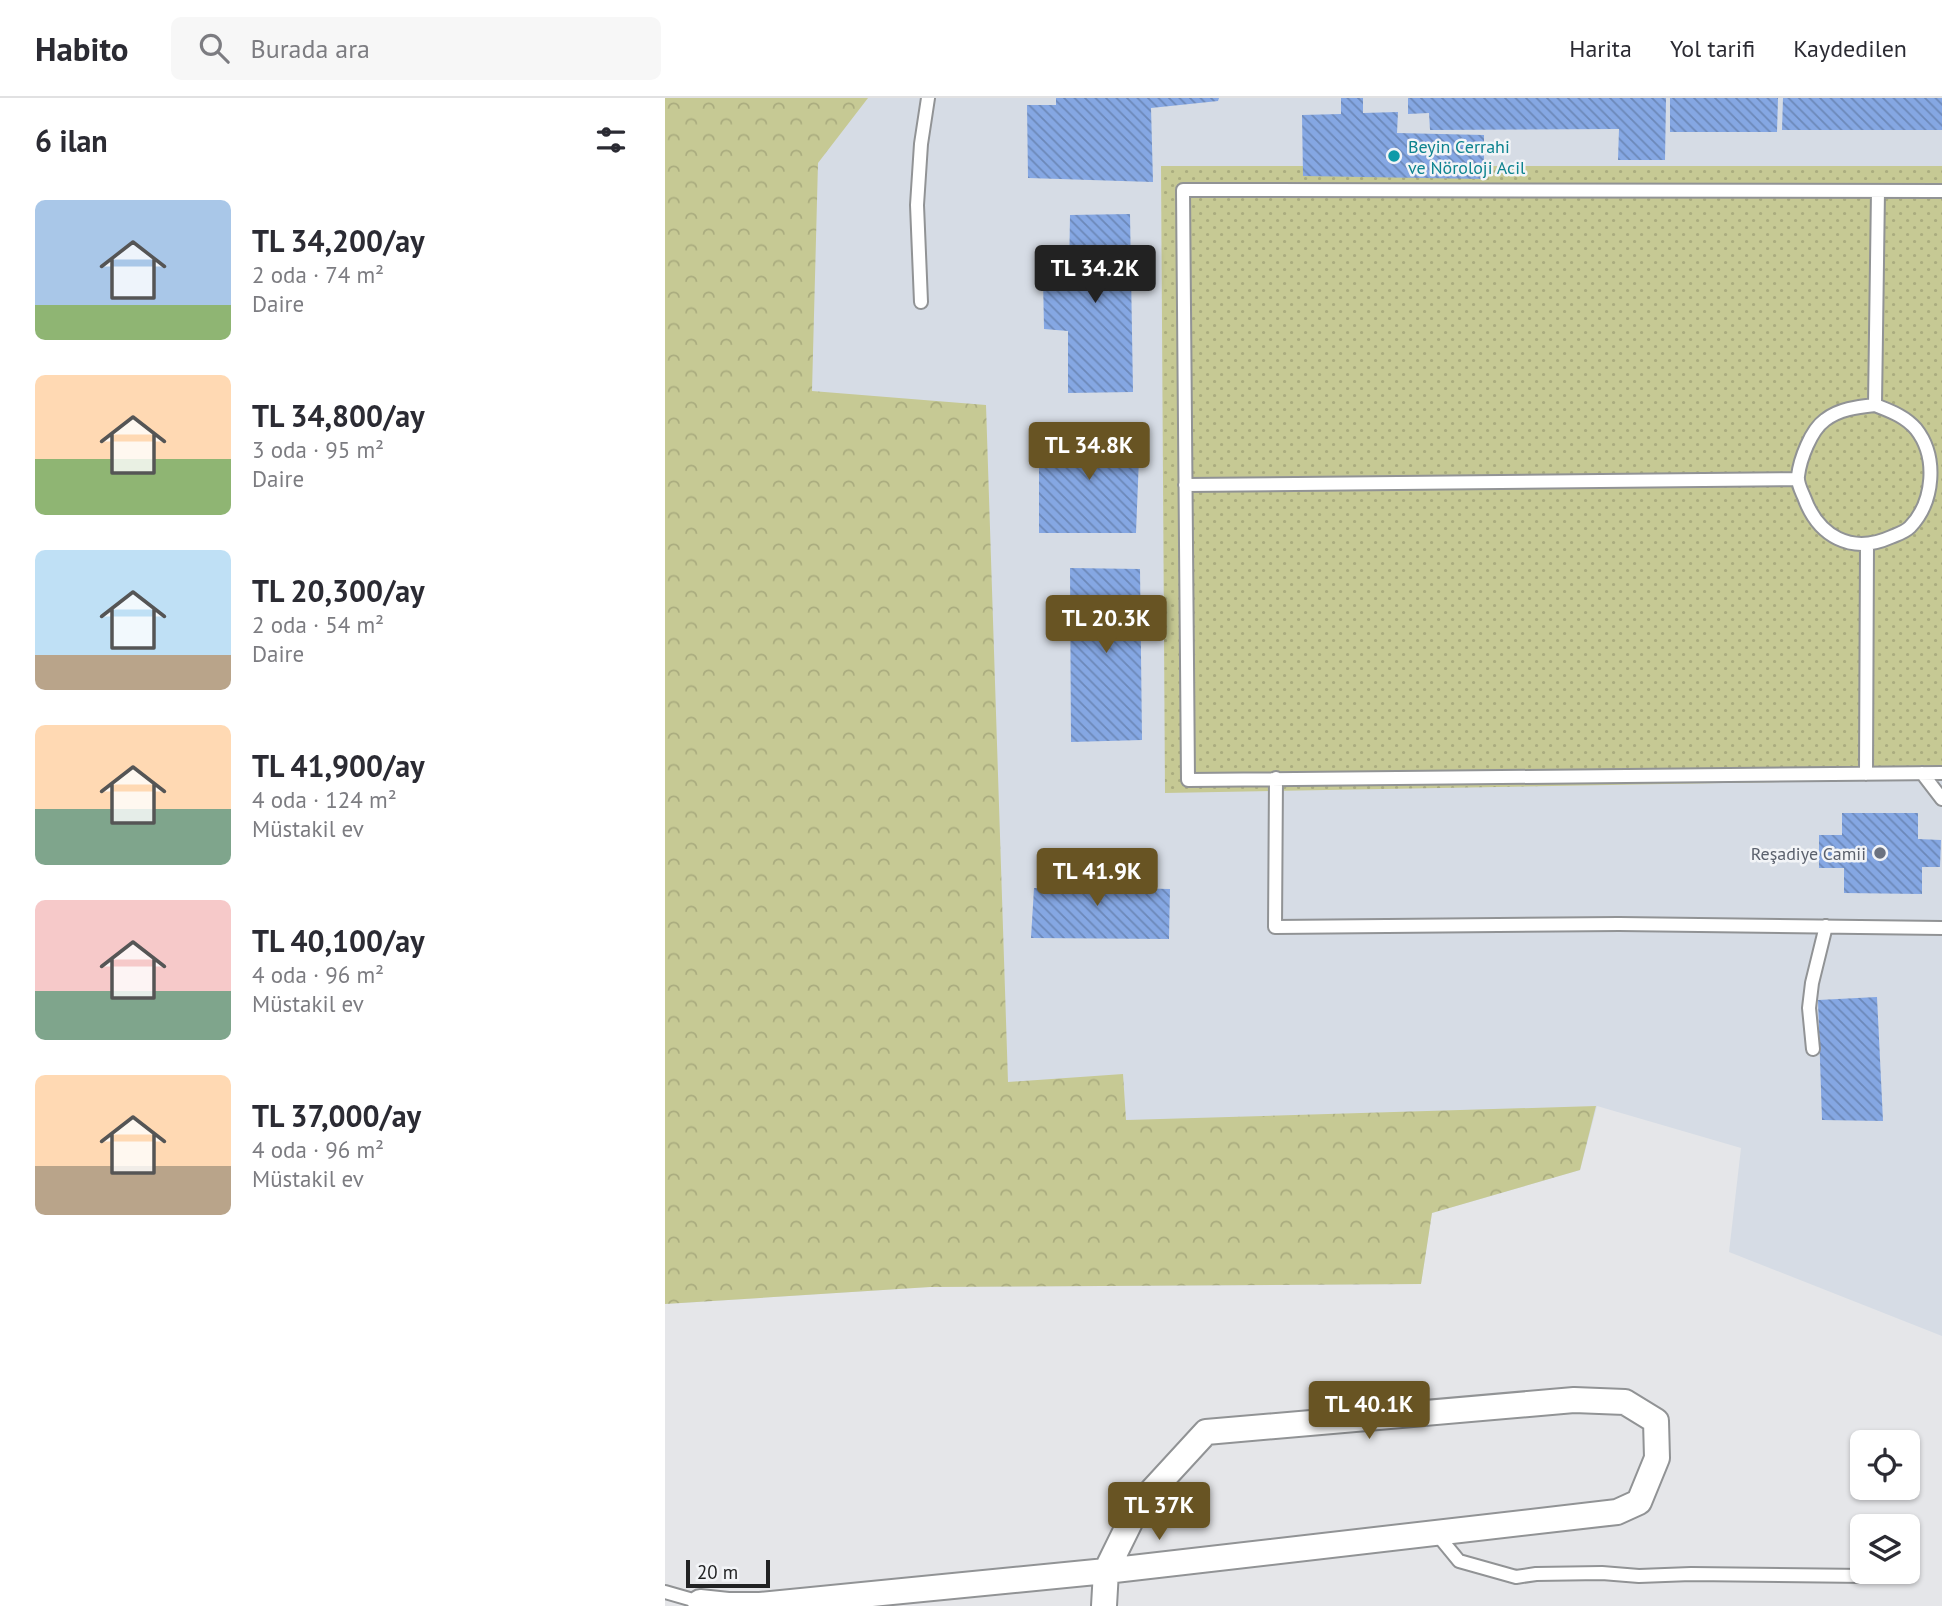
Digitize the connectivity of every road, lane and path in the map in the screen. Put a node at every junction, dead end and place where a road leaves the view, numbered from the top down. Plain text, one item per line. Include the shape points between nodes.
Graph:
1 (928, 98) edge
2 (1878, 191) junction
3 (1942, 191) edge
4 (921, 302) dead end
5 (1875, 405) junction
6 (1797, 479) junction
7 (1936, 482) edge
8 (1185, 485) junction
9 (1867, 544) junction
10 (1921, 773) junction
11 (1942, 773) edge
12 (1866, 774) junction
13 (1276, 778) junction
14 (1942, 799) edge
15 (1826, 926) junction
16 (1942, 928) edge
17 (1813, 1049) dead end
18 (1436, 1533) junction
19 (1106, 1571) junction
20 (1850, 1576) edge
21 (665, 1592) edge
22 (700, 1604) edge
23 (1104, 1606) edge

1 - 4 lane via 917,205
2 - 3 lane
2 - 5 lane
2 - 8 lane via 1183,190
5 - 6 lane via 1847,408 1824,420 1807,443
5 - 7 lane via 1898,413 1916,429
6 - 8 lane
6 - 9 lane via 1809,512 1826,532 1843,542
7 - 9 lane via 1908,529
8 - 13 lane via 1188,780
9 - 12 lane
10 - 11 lane
10 - 12 lane
10 - 14 lane
12 - 13 lane
13 - 15 lane via 1275,927
15 - 16 lane
15 - 17 lane via 1808,1008
18 - 19 street
18 - 19 street via 1617,1512 1639,1503 1657,1458 1656,1421 1625,1402 1574,1400 1206,1432 1138,1506
18 - 20 lane via 1459,1561 1516,1577 1601,1573
19 - 22 street via 761,1605
19 - 23 street
21 - 22 lane

